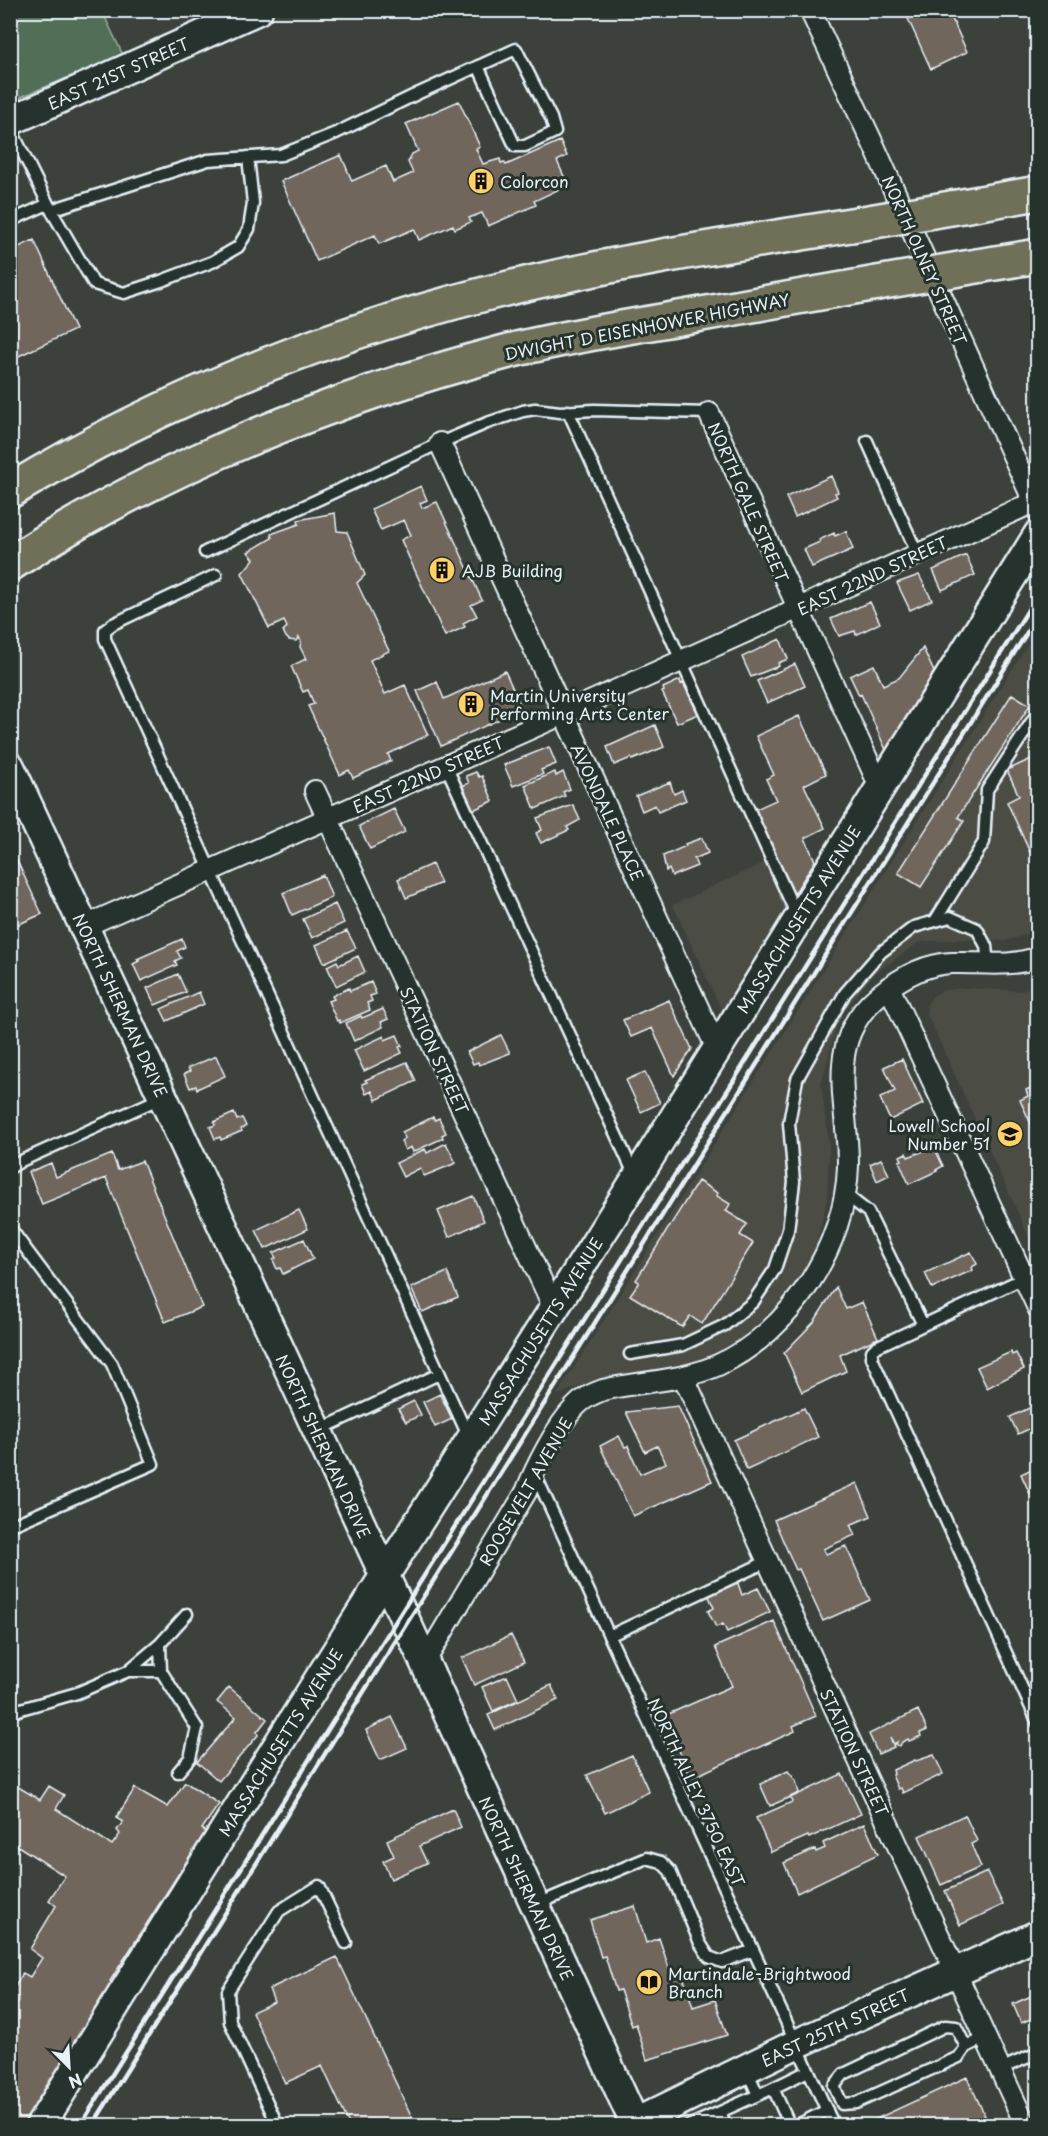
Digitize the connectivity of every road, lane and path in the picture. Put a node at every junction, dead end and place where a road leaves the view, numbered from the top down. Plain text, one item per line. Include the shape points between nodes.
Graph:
1 (258, 10) edge
2 (810, 10) edge
3 (478, 66) junction
4 (10, 120) edge
5 (10, 127) edge
6 (248, 157) junction
7 (1038, 193) edge
8 (49, 207) junction
9 (10, 221) edge
10 (1038, 256) edge
11 (568, 411) junction
12 (709, 413) joint
13 (867, 441) dead end
14 (440, 444) junction
15 (10, 491) edge
16 (1036, 507) edge
17 (1038, 536) edge
18 (204, 552) dead end
19 (917, 553) junction
20 (10, 564) edge
21 (216, 575) dead end
22 (798, 608) junction
23 (682, 661) junction
24 (1038, 712) edge
25 (563, 714) junction
26 (446, 766) junction
27 (10, 767) edge
28 (880, 787) junction
29 (315, 791) dead end
30 (328, 819) junction
31 (209, 871) junction
32 (798, 919) junction
33 (935, 921) junction
34 (85, 926) junction
35 (1038, 957) edge
36 (988, 964) junction
37 (889, 987) junction
38 (717, 1049) junction
39 (164, 1097) junction
40 (10, 1168) edge
41 (636, 1179) junction
42 (845, 1194) junction
43 (10, 1228) edge
44 (1024, 1278) junction
45 (554, 1308) junction
46 (1038, 1308) edge
47 (923, 1325) junction
48 (630, 1354) dead end
49 (439, 1374) junction
50 (684, 1378) junction
51 (317, 1431) junction
52 (470, 1440) junction
53 (534, 1472) junction
54 (10, 1526) edge
55 (768, 1561) junction
56 (384, 1577) junction
57 (187, 1614) dead end
58 (609, 1636) junction
59 (160, 1644) junction
60 (424, 1663) junction
61 (128, 1671) junction
62 (161, 1671) junction
63 (10, 1714) edge
64 (1038, 1723) edge
65 (178, 1772) dead end
66 (535, 1905) junction
67 (1038, 1935) edge
68 (346, 1943) dead end
69 (753, 1950) junction
70 (956, 1973) junction
71 (986, 2037) junction
72 (796, 2044) junction
73 (966, 2047) junction
74 (1038, 2053) edge
75 (746, 2068) junction
76 (1000, 2069) junction
77 (808, 2071) junction
78 (773, 2088) junction
79 (759, 2095) junction
80 (827, 2110) junction
81 (720, 2112) junction
82 (635, 2124) edge
83 (40, 2126) edge
84 (278, 2126) edge
85 (688, 2126) edge
86 (726, 2126) edge
87 (790, 2126) edge
88 (796, 2126) edge
89 (834, 2126) edge
90 (1026, 2126) edge

1 - 4 main road, EAST 21ST STREET
2 - 16 street, NORTH OLNEY STREET
3 - 3 lane via 515,146 525,146 555,132 516,49
3 - 6 lane via 281,155
5 - 8 lane
6 - 8 lane via 208,160
6 - 8 lane via 253,203 249,230 238,247 212,262 124,293 94,285
7 - 15 highway, bridge via 608,267 529,283 380,324 193,396 100,440
8 - 9 lane
10 - 20 highway, DWIGHT D EISENHOWER HIGHWAY, bridge via 608,330 534,345 392,385 191,465 82,520
11 - 12 lane
11 - 14 lane via 523,411
11 - 23 lane
12 - 22 street, NORTH GALE STREET
13 - 19 lane
14 - 18 lane
14 - 25 street, AVONDALE PLACE
16 - 19 street, EAST 22ND STREET
17 - 28 main road, MASSACHUSETTS AVENUE
19 - 22 street, EAST 22ND STREET
21 - 31 lane via 105,630 105,639
22 - 23 street, EAST 22ND STREET
22 - 28 street, NORTH GALE STREET
23 - 25 street, EAST 22ND STREET
23 - 32 lane
24 - 33 lane via 987,790 984,842
25 - 26 street, EAST 22ND STREET
25 - 38 street, AVONDALE PLACE
26 - 30 street, EAST 22ND STREET
26 - 41 lane
27 - 34 main road, NORTH SHERMAN DRIVE via 21,800
28 - 32 main road, MASSACHUSETTS AVENUE
29 - 30 street, STATION STREET
30 - 31 street, EAST 22ND STREET
30 - 45 street, STATION STREET
31 - 34 street, EAST 22ND STREET
31 - 49 lane
32 - 38 main road, MASSACHUSETTS AVENUE
33 - 36 lane via 950,917 977,929 987,946
33 - 48 lane via 914,927 880,953 845,993 796,1079 789,1123 794,1182 788,1230 775,1269 753,1302 725,1325 683,1345
34 - 39 main road, NORTH SHERMAN DRIVE
35 - 36 street, ROOSEVELT AVENUE via 1017,963
36 - 37 street, ROOSEVELT AVENUE via 937,965 913,972
37 - 42 street, ROOSEVELT AVENUE via 863,1011 849,1036 843,1058 841,1077 848,1151
37 - 44 street
38 - 41 main road, MASSACHUSETTS AVENUE
39 - 40 lane
39 - 51 main road, NORTH SHERMAN DRIVE
41 - 45 main road, MASSACHUSETTS AVENUE
42 - 47 lane via 868,1212
42 - 50 street, ROOSEVELT AVENUE via 831,1241 817,1270 779,1323 734,1357
43 - 54 lane via 112,1364 153,1464
44 - 46 street
44 - 47 lane
45 - 52 main road, MASSACHUSETTS AVENUE
47 - 64 lane via 876,1347 872,1358
49 - 51 lane
49 - 52 lane
50 - 53 street, ROOSEVELT AVENUE via 592,1394 574,1407
50 - 55 street, STATION STREET
51 - 56 main road, NORTH SHERMAN DRIVE
52 - 56 main road, MASSACHUSETTS AVENUE
53 - 58 lane, NORTH ALLEY 3750 EAST
53 - 60 street, ROOSEVELT AVENUE via 526,1492
55 - 58 lane
55 - 70 street, STATION STREET
56 - 60 main road, NORTH SHERMAN DRIVE
56 - 83 main road, MASSACHUSETTS AVENUE
57 - 59 lane
58 - 69 lane, NORTH ALLEY 3750 EAST
59 - 61 lane
59 - 62 lane
60 - 66 main road, NORTH SHERMAN DRIVE
61 - 62 lane
61 - 63 lane via 77,1693
62 - 65 lane via 198,1728 190,1758
66 - 69 lane via 647,1858 670,1870 709,1957 722,1962
66 - 82 main road, NORTH SHERMAN DRIVE
67 - 70 main road, EAST 25TH STREET
68 - 84 lane via 319,1886 279,1911 228,1991 230,2022
69 - 72 lane, NORTH ALLEY 3750 EAST
70 - 71 street, STATION STREET
70 - 72 main road, EAST 25TH STREET
71 - 73 lane
71 - 76 street, STATION STREET
72 - 75 main road, EAST 25TH STREET
72 - 77 lane, NORTH ALLEY 3750 EAST
73 - 73 lane via 956,2027 945,2026 844,2074 834,2086 842,2104 856,2103 959,2057
74 - 76 lane
75 - 79 lane
75 - 82 main road, EAST 25TH STREET
76 - 90 street, STATION STREET
77 - 78 lane
77 - 80 lane, NORTH ALLEY 3750 EAST
78 - 79 lane
78 - 87 lane
79 - 81 lane
80 - 88 lane
80 - 89 lane, NORTH ALLEY 3750 EAST
81 - 85 lane
81 - 86 lane

